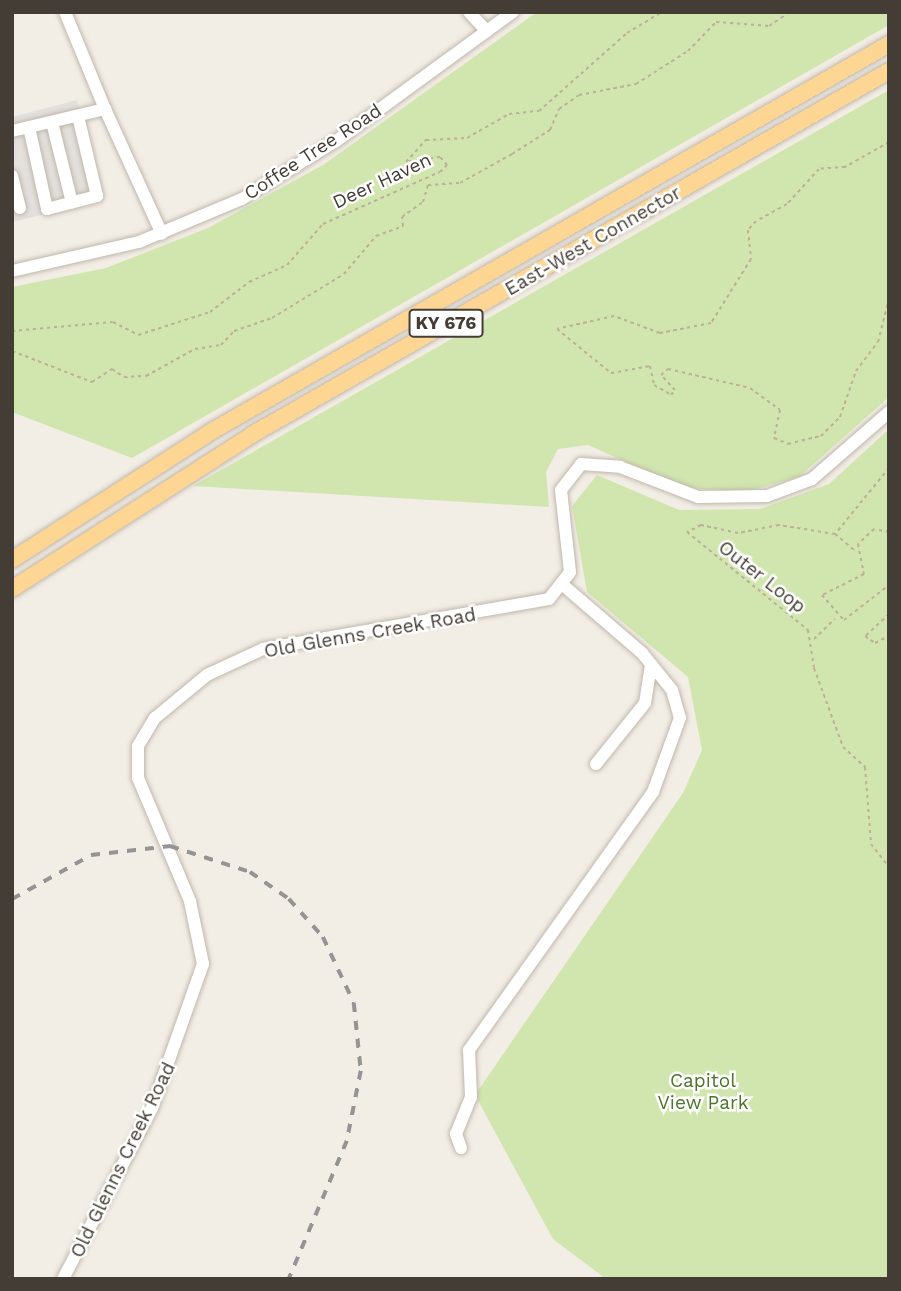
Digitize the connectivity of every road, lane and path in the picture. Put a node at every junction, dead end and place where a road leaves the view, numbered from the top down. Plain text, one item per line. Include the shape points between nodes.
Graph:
1 (469, 12) edge
2 (513, 12) edge
3 (662, 12) edge
4 (790, 12) edge
5 (70, 15) edge
6 (487, 31) junction
7 (889, 44) edge
8 (889, 71) edge
9 (105, 109) junction
10 (78, 116) junction
11 (52, 122) junction
12 (29, 127) junction
13 (12, 131) edge
14 (889, 142) edge
15 (12, 176) edge
16 (72, 203) junction
17 (20, 208) dead end
18 (162, 234) junction
19 (889, 250) edge
20 (889, 259) edge
21 (12, 271) edge
22 (889, 299) edge
23 (12, 331) edge
24 (12, 351) edge
25 (889, 412) edge
26 (889, 468) edge
27 (889, 532) edge
28 (835, 534) junction
29 (855, 551) junction
30 (12, 561) edge
31 (564, 585) junction
32 (889, 585) edge
33 (12, 589) edge
34 (889, 614) edge
35 (836, 618) junction
36 (889, 636) edge
37 (813, 640) junction
38 (651, 664) junction
39 (596, 764) dead end
40 (889, 867) edge
41 (461, 1148) dead end
42 (63, 1279) edge

1 - 6 street
2 - 6 street, Coffee Tree Road
3 - 23 path, Deer Haven via 627,33 539,111 509,114 467,138 426,140 407,162 440,157 447,165 440,172 323,224 287,265 249,282 210,312 138,335 113,322
4 - 24 path, Deer Haven via 769,26 716,22 688,51 636,84 579,95 559,109 550,130 512,155 460,183 428,185 423,202 402,217 404,226 376,236 344,274 262,323 234,331 221,345 195,349 146,376 124,377 112,369 92,382
5 - 9 street
6 - 18 street, Coffee Tree Road via 297,167
7 - 30 main road, East-West Connector / KY 676 via 214,430
8 - 33 main road, East-West Connector / KY 676 via 253,434
9 - 10 street
9 - 18 street
10 - 11 street
10 - 16 street via 97,197
11 - 12 street
11 - 16 street
12 - 13 street
12 - 16 street via 47,209
14 - 22 path via 845,167 819,169 787,204 756,221 748,230 751,259 711,323 660,333 614,316 557,329 611,373 650,366 654,385 671,395 675,390 661,375 667,369 750,388 780,410 774,438 788,444 821,436 840,417 856,371 878,342
15 - 17 street
18 - 21 street, Coffee Tree Road
19 - 20 path
25 - 31 street via 812,479 767,496 703,498 602,462 574,467 561,490 572,558
26 - 28 path
27 - 29 path via 874,529
28 - 29 path
28 - 37 path, Outer Loop via 779,525 738,533 701,525 687,532
29 - 35 path via 864,574 822,595
31 - 38 street
31 - 42 street, Old Glenns Creek Road via 525,607 251,653 191,686 144,731 137,750 138,778 190,901 203,964 152,1108
32 - 35 path via 864,609
34 - 36 path via 865,636 875,643
35 - 37 path
37 - 40 path, Outer Loop via 814,668 843,747 865,767 871,844
38 - 39 street via 645,703
38 - 41 street via 680,707 672,751 653,792 533,952 469,1050 465,1072 471,1097 456,1134

